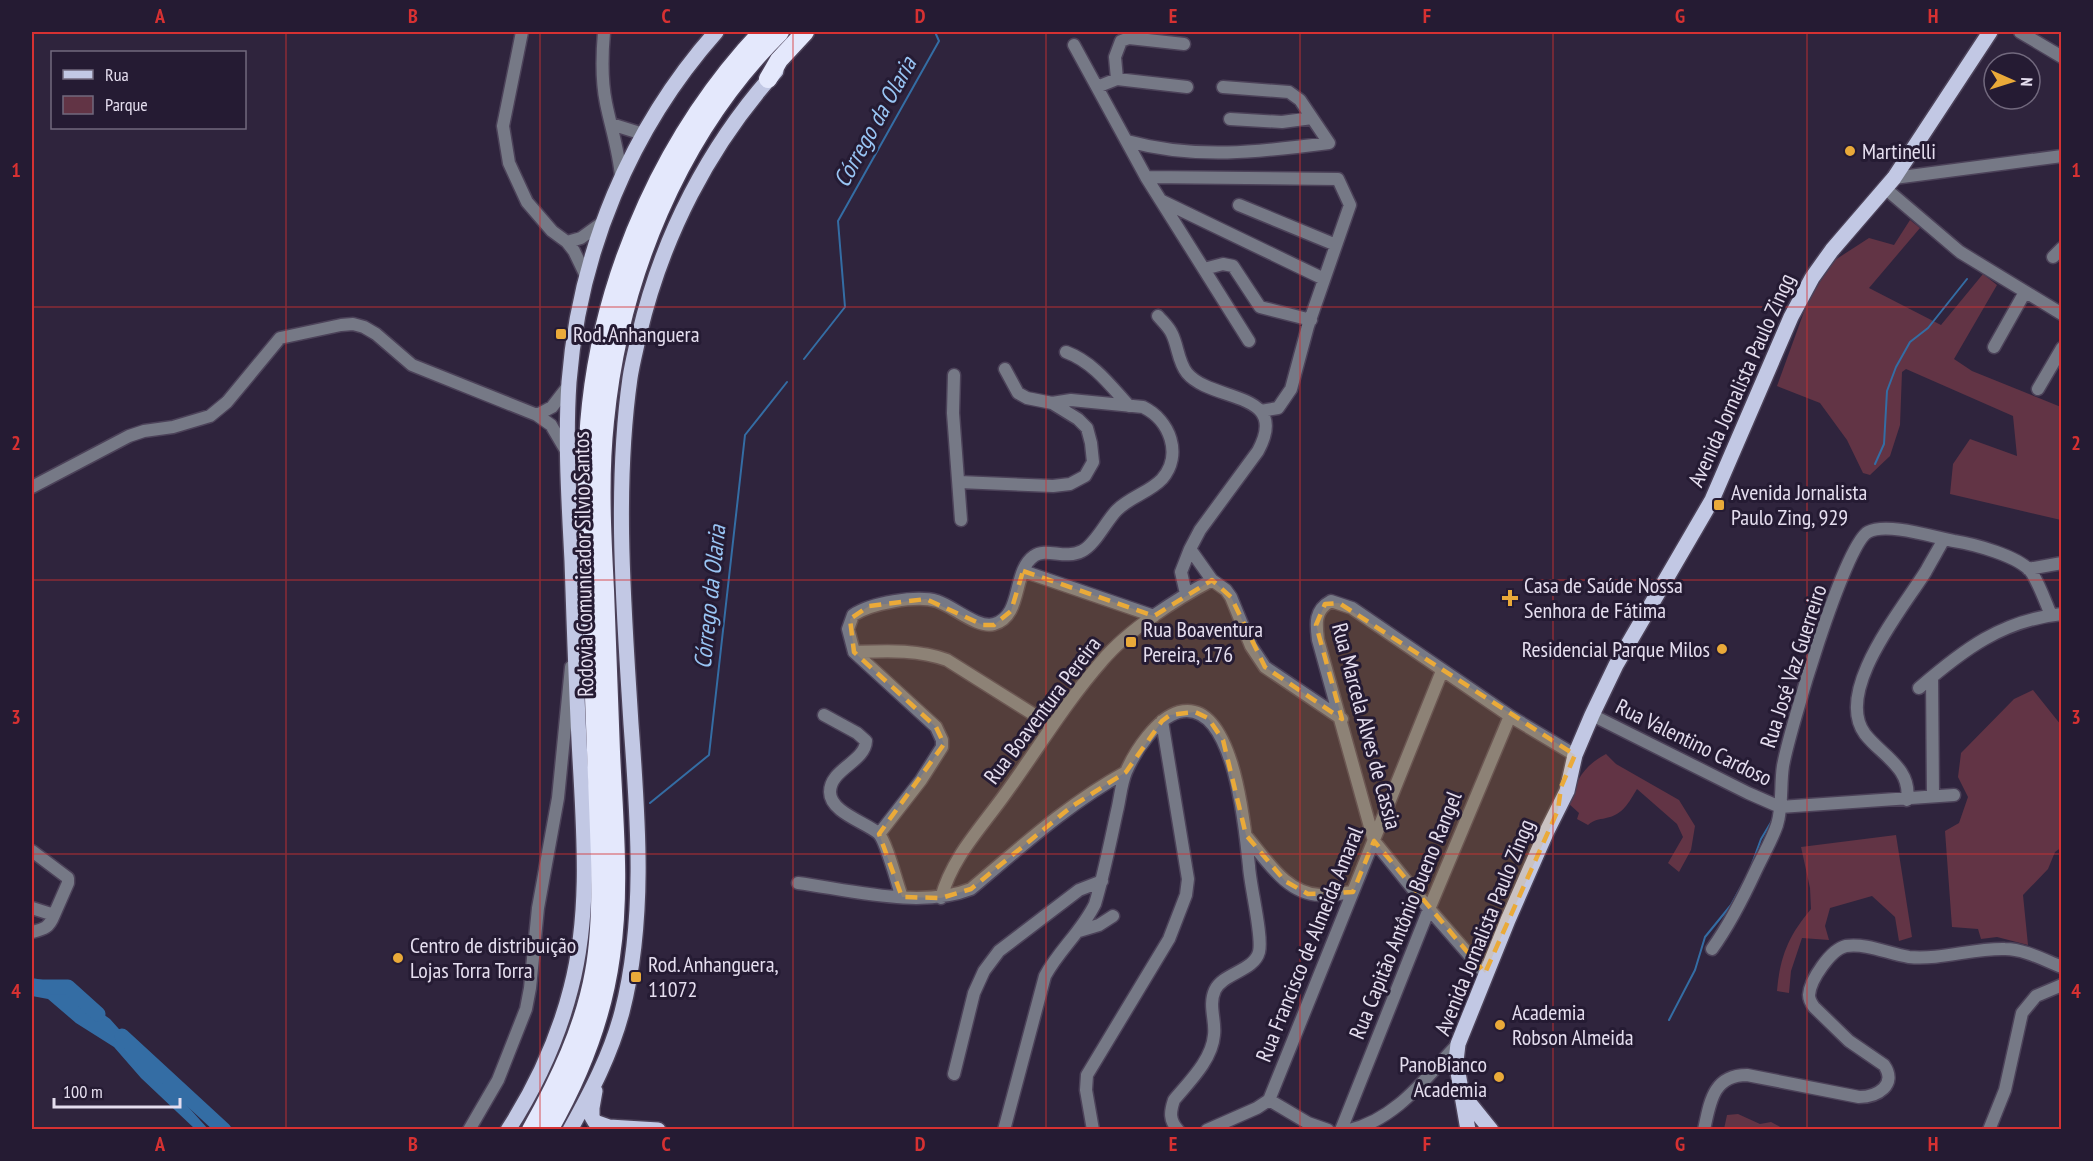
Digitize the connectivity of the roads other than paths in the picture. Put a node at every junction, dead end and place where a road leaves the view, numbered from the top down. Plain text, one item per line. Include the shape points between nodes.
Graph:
1 (522, 32) edge
2 (604, 32) edge
3 (716, 32) edge
4 (762, 32) edge
5 (780, 32) edge
6 (805, 32) edge
7 (813, 32) edge
8 (1990, 32) edge
9 (2020, 32) edge
10 (1184, 44) dead end
11 (1074, 45) dead end
12 (2061, 57) edge
13 (768, 79) junction
14 (1117, 79) junction
15 (1097, 87) junction
16 (1187, 87) dead end
17 (1223, 87) dead end
18 (1312, 118) junction
19 (1230, 119) dead end
20 (611, 124) junction
21 (643, 134) junction
22 (1127, 141) junction
23 (2061, 156) edge
24 (621, 177) junction
25 (1146, 177) junction
26 (1890, 183) junction
27 (1161, 201) junction
28 (1239, 205) dead end
29 (603, 222) junction
30 (567, 242) junction
31 (1336, 245) junction
32 (1203, 269) junction
33 (587, 278) junction
34 (1324, 279) junction
35 (2025, 292) junction
36 (2061, 314) edge
37 (1158, 316) dead end
38 (1311, 320) junction
39 (1249, 341) dead end
40 (1994, 347) dead end
41 (2061, 348) edge
42 (1066, 352) dead end
43 (1005, 369) dead end
44 (954, 375) dead end
45 (569, 385) junction
46 (2038, 388) dead end
47 (1052, 404) junction
48 (1129, 406) junction
49 (1261, 411) junction
50 (537, 415) junction
51 (568, 454) junction
52 (959, 483) junction
53 (32, 487) edge
54 (961, 520) dead end
55 (1944, 539) junction
56 (1190, 549) junction
57 (2061, 563) edge
58 (2028, 569) junction
59 (1023, 571) junction
60 (1212, 580) junction
61 (1186, 594) junction
62 (2056, 614) edge
63 (1154, 616) junction
64 (575, 632) junction
65 (854, 652) junction
66 (1442, 671) junction
67 (1932, 677) junction
68 (1919, 688) dead end
69 (824, 715) dead end
70 (1592, 715) junction
71 (1510, 716) junction
72 (1342, 719) junction
73 (1162, 721) junction
74 (1052, 726) junction
75 (1575, 755) junction
76 (1126, 772) junction
77 (1954, 795) dead end
78 (1934, 796) junction
79 (1907, 800) junction
80 (1780, 807) junction
81 (879, 834) junction
82 (1246, 836) junction
83 (1374, 841) junction
84 (32, 851) edge
85 (1102, 881) junction
86 (798, 883) dead end
87 (1353, 892) junction
88 (902, 897) junction
89 (941, 898) junction
90 (32, 908) edge
91 (1429, 909) junction
92 (54, 915) junction
93 (1113, 916) dead end
94 (1079, 931) junction
95 (32, 932) edge
96 (1712, 949) dead end
97 (2061, 967) edge
98 (1485, 973) junction
99 (2061, 985) edge
100 (1458, 1044) junction
101 (601, 1069) junction
102 (954, 1074) dead end
103 (1464, 1097) junction
104 (1269, 1100) junction
105 (469, 1130) edge
106 (508, 1130) edge
107 (531, 1130) edge
108 (549, 1130) edge
109 (570, 1130) edge
110 (658, 1130) edge
111 (1004, 1130) edge
112 (1093, 1130) edge
113 (1178, 1130) edge
114 (1207, 1130) edge
115 (1328, 1130) edge
116 (1341, 1130) edge
117 (1349, 1130) edge
118 (1468, 1130) edge
119 (1491, 1130) edge
120 (1704, 1130) edge
121 (1989, 1130) edge

1 - 30 street via 504,126 509,162 527,202
2 - 20 street via 602,70
3 - 21 main road via 680,77
4 - 107 highway, Rodovia Comunicador Silvio Santos via 715,88 668,162 633,238 602,340 591,404 586,490 600,857 599,938 578,1031
5 - 108 highway, Rodovia Comunicador Silvio Santos via 729,92 674,180 632,282 620,328 604,423 601,491 615,863 614,934 597,1021
6 - 13 highway via 779,60
7 - 13 main road
8 - 26 main road, Avenida Jornalista Paulo Zingg
9 - 12 street
10 - 14 street via 1129,38 1121,42 1115,57
11 - 15 street
13 - 101 main road via 711,157 671,237 653,284 630,376 622,523 636,800 636,917 622,1013
14 - 15 street
14 - 16 street
15 - 22 street
17 - 18 street via 1289,92
18 - 19 street via 1282,122
18 - 22 street via 1329,143 1217,154 1154,149
20 - 21 street
20 - 24 street
21 - 24 main road
22 - 25 street
23 - 26 street
24 - 29 main road
25 - 27 street
25 - 31 street via 1338,179 1350,205
26 - 35 street via 1960,252
26 - 70 main road, Avenida Jornalista Paulo Zingg via 1812,278 1791,317 1712,500 1627,646
27 - 32 street
27 - 34 street
28 - 31 street
29 - 30 street via 581,238
29 - 33 main road
30 - 33 street
31 - 34 street
32 - 38 street via 1233,266 1260,307
32 - 39 street
33 - 45 main road
34 - 38 street
35 - 36 street
35 - 40 street
37 - 49 street via 1172,333 1181,362 1191,376
38 - 49 street via 1291,389 1278,408
41 - 46 street
42 - 48 street via 1078,356 1100,374
43 - 47 street via 1018,393
44 - 52 street
45 - 50 street via 552,407
45 - 51 main road
47 - 48 street via 1071,400
47 - 52 street via 1087,428 1093,462 1085,476 1070,484 1053,486
48 - 59 street via 1151,410 1165,424 1172,451 1167,472 1121,507 1086,549 1067,556 1042,552 1031,558
49 - 56 street via 1267,424 1262,444
50 - 51 street via 551,425
50 - 53 street via 412,365 364,327 341,325 280,339 227,402 210,416 129,436
51 - 64 main road
52 - 54 street
55 - 58 street, Rua José Vaz Guerreiro via 1989,549
55 - 79 street via 1866,667 1856,709 1865,735 1903,774
55 - 80 street, Rua José Vaz Guerreiro via 1889,529 1867,533 1861,540 1819,637 1783,765
56 - 60 street
56 - 61 street via 1181,572
57 - 58 street
58 - 62 street
59 - 63 street
59 - 65 street via 1011,611 994,625 983,625 945,604 926,599 869,606 850,619 848,629
60 - 61 street, Rua Boaventura Pereira
60 - 72 street via 1231,597 1251,646 1265,667
61 - 63 street, Rua Boaventura Pereira
62 - 67 street via 2027,619 1994,633
63 - 74 street, Rua Boaventura Pereira via 1102,660
64 - 105 street via 558,798 538,908 526,1009 498,1080
64 - 106 main road via 583,860 579,947 572,986 554,1043
65 - 74 street via 914,653 947,660
65 - 81 street via 936,727 942,740 942,747 921,780
66 - 71 street, Rua Marcela Alves de Cassia
66 - 72 street, Rua Marcela Alves de Cassia via 1352,608 1331,601 1319,611 1316,625
66 - 83 street, Rua Francisco de Almeida Amaral
67 - 68 street
67 - 78 street
69 - 81 street via 857,733 867,744 834,779 831,799
70 - 75 main road, Avenida Jornalista Paulo Zingg
70 - 80 street, Rua Valentino Cardoso
71 - 75 street, Rua Marcela Alves de Cassia
71 - 91 street, Rua Capitão Antônio Bueno Rangel
72 - 83 street, Rua Marcela Alves de Cassia
73 - 76 street
73 - 82 street via 1170,715 1195,712 1208,718 1216,728 1230,758
73 - 112 street via 1188,879 1186,895 1169,939 1087,1075
74 - 89 street, Rua Boaventura Pereira via 967,842 950,871
75 - 98 main road, Avenida Jornalista Paulo Zingg via 1561,787 1558,810
76 - 85 street
76 - 89 street via 1071,807 971,889
77 - 78 street, Rua Valentino Cardoso
78 - 79 street, Rua Valentino Cardoso
79 - 80 street, Rua Valentino Cardoso
80 - 96 street, Rua José Vaz Guerreiro via 1770,841 1734,917
81 - 88 street
82 - 87 street via 1285,881 1296,888 1321,896
82 - 113 street via 1259,954 1215,990 1211,1050 1172,1107 1171,1119
83 - 87 street, Rua Francisco de Almeida Amaral
83 - 91 street, Rua Marcela Alves de Cassia
84 - 92 street via 68,878
85 - 94 street via 1095,904
85 - 102 street via 1079,890 999,951 984,971 975,993
86 - 88 street
87 - 104 street, Rua Francisco de Almeida Amaral
88 - 89 street
90 - 92 street
91 - 98 street, Rua Marcela Alves de Cassia
91 - 116 street, Rua Capitão Antônio Bueno Rangel
92 - 95 street via 49,926
93 - 94 street
94 - 111 street via 1045,976
97 - 120 street via 2005,949 1912,957 1858,946 1838,949 1811,985 1810,1001 1849,1041 1884,1065 1888,1077 1885,1088 1878,1094 1859,1097 1734,1075 1719,1084 1713,1095
98 - 100 main road, Avenida Jornalista Paulo Zingg
99 - 121 street via 2036,996 2022,1013 2005,1090
100 - 103 main road, Avenida Jornalista Paulo Zingg via 1456,1061
100 - 117 street via 1399,1105 1381,1118
101 - 109 main road
101 - 110 main road via 592,1108 596,1122 609,1127
103 - 118 main road, Avenida Jornalista Paulo Zingg
103 - 119 main road, Avenida Jornalista Paulo Zingg
104 - 114 street
104 - 115 street

